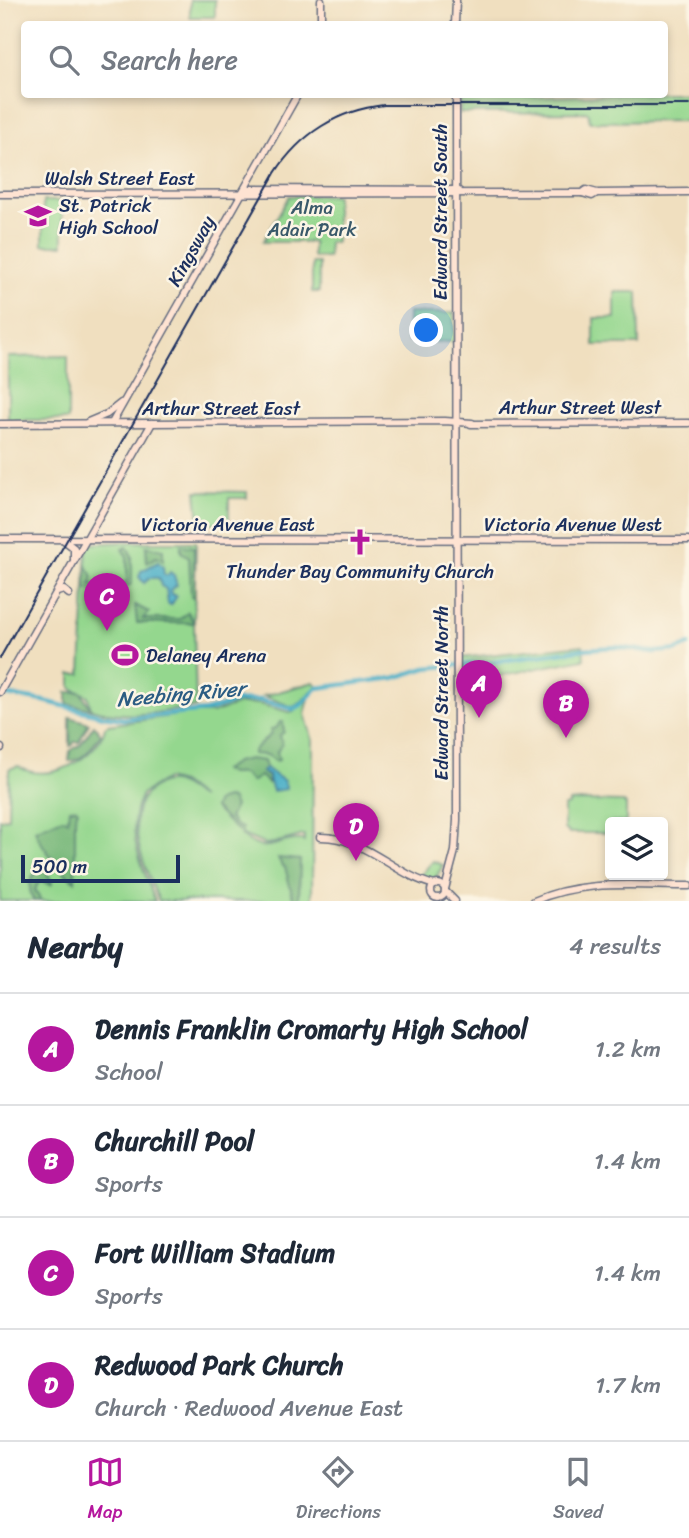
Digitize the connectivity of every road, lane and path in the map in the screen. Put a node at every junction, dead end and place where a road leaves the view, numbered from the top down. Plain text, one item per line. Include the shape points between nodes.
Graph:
1 (321, 0) edge
2 (456, 0) edge
3 (321, 21) edge
4 (455, 21) edge
5 (296, 98) edge
6 (456, 98) edge
7 (455, 192) junction
8 (689, 192) edge
9 (0, 194) edge
10 (241, 194) junction
11 (125, 400) junction
12 (126, 423) junction
13 (152, 423) junction
14 (170, 423) junction
15 (457, 423) junction
16 (689, 423) edge
17 (0, 424) edge
18 (83, 424) junction
19 (112, 424) junction
20 (147, 433) junction
21 (0, 539) edge
22 (60, 539) junction
23 (457, 539) junction
24 (86, 540) junction
25 (106, 540) junction
26 (689, 540) edge
27 (74, 562) junction
28 (57, 592) junction
29 (69, 594) dead end
30 (1, 691) edge
31 (320, 837) dead end
32 (454, 847) junction
33 (689, 886) edge
34 (434, 888) junction
35 (438, 896) edge
36 (454, 901) edge
37 (534, 901) edge

1 - 3 main road
2 - 4 main road
5 - 10 main road, Kingsway
6 - 7 main road, Edward Street South
7 - 8 main road, Walsh Street East
7 - 10 main road, Walsh Street East
7 - 15 main road, Edward Street South
9 - 10 main road, Walsh Street East
10 - 11 main road, Kingsway
11 - 12 main road via 118,414
11 - 18 main road
11 - 19 main road, Kingsway
12 - 13 main road, Arthur Street East
12 - 19 main road, Arthur Street East
13 - 14 main road, Arthur Street East
13 - 20 main road
14 - 15 main road, Arthur Street East
14 - 20 main road
15 - 16 main road, Arthur Street West
15 - 23 main road, Edward Street South
17 - 18 main road, Arthur Street East
18 - 19 main road, Arthur Street East
20 - 24 main road
21 - 22 main road, Victoria Avenue East
22 - 24 main road, Victoria Avenue East
22 - 27 main road via 73,547
23 - 25 main road, Victoria Avenue East
23 - 26 main road, Victoria Avenue West
23 - 32 main road, Edward Street North
24 - 25 main road, Victoria Avenue East
24 - 27 main road
25 - 27 main road via 89,546
27 - 28 main road
28 - 29 main road
28 - 30 main road
31 - 34 main road via 355,844
32 - 34 main road, Edward Street North via 443,878
32 - 35 main road, Edward Street North
33 - 37 main road via 576,887
34 - 35 main road
34 - 35 main road, Edward Street North
35 - 36 main road

